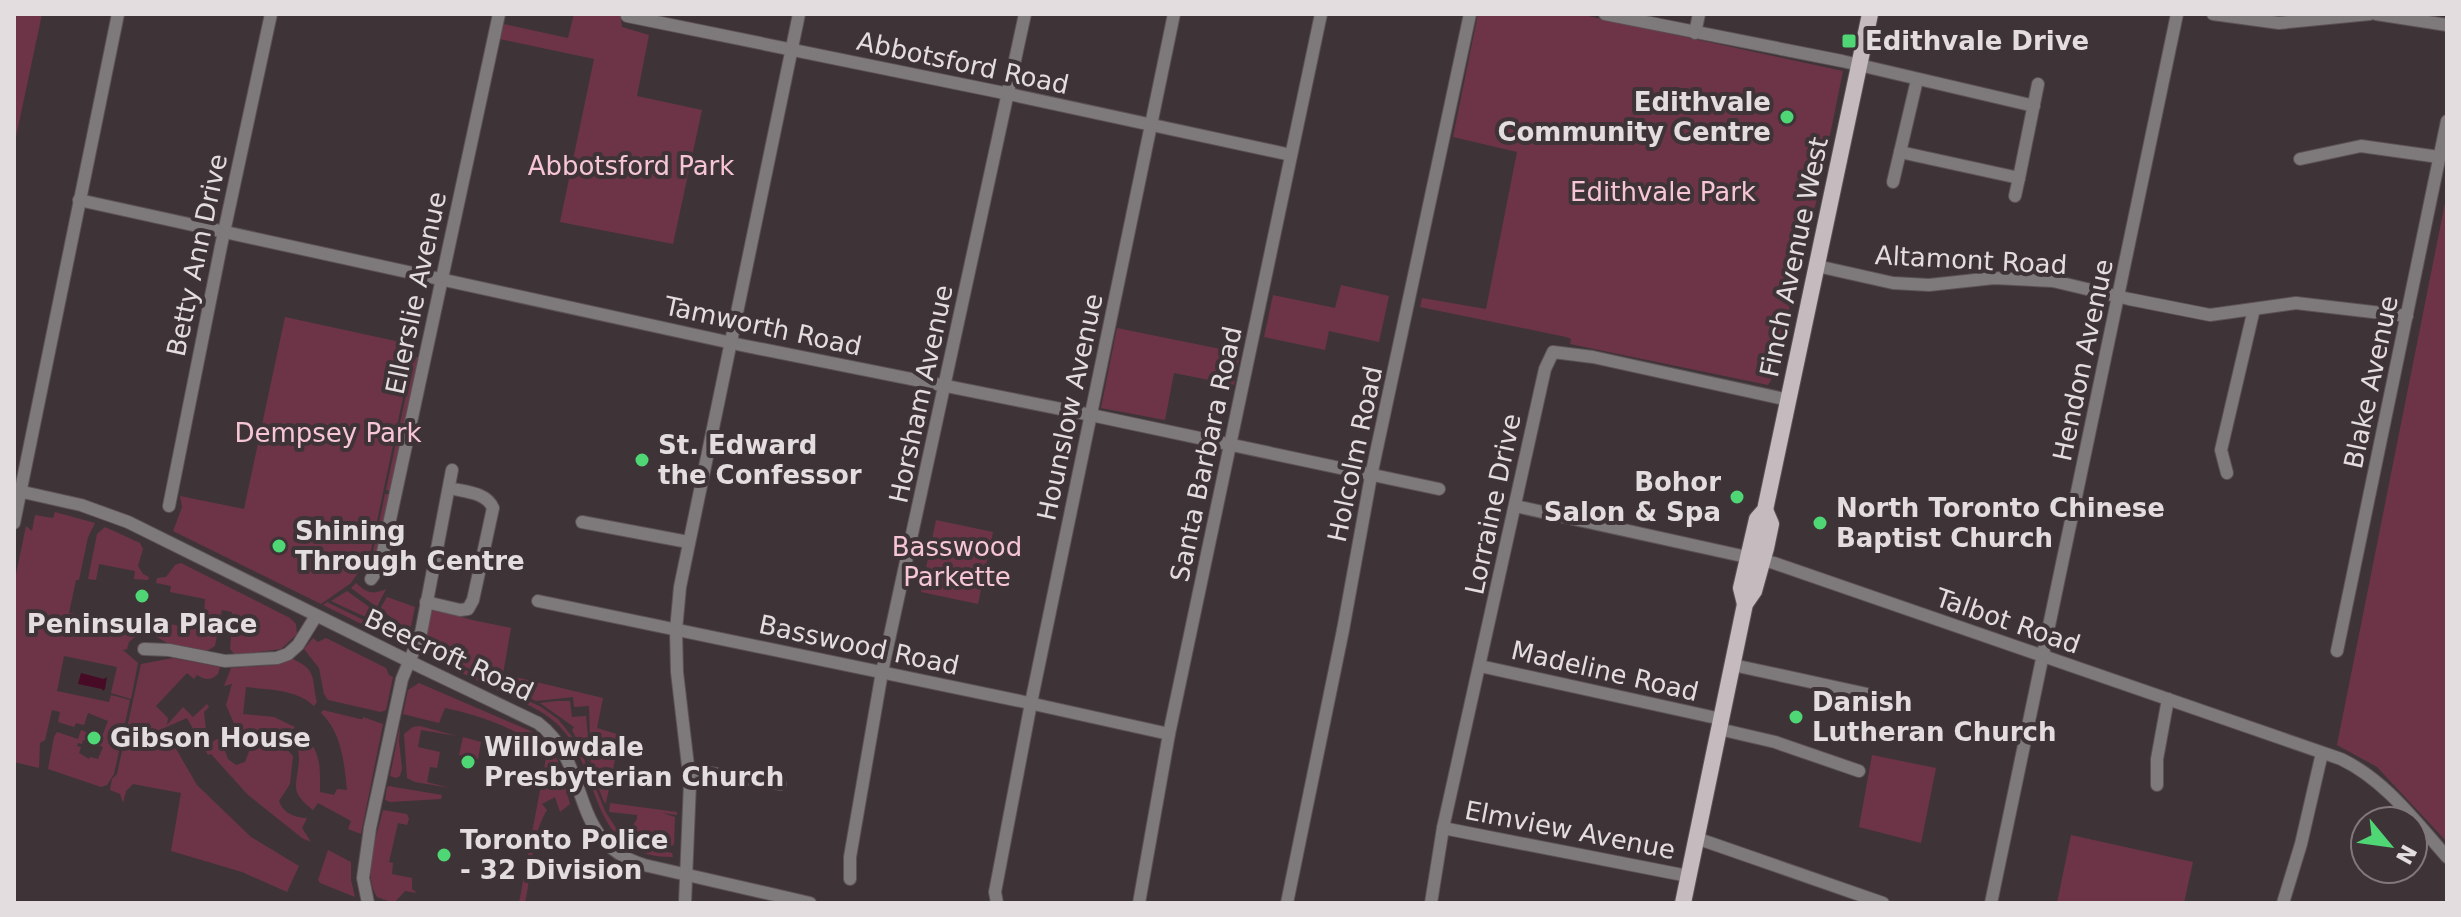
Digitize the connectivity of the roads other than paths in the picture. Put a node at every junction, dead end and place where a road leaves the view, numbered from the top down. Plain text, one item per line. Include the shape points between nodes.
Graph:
1 (118, 14) edge
2 (271, 14) edge
3 (499, 14) edge
4 (799, 14) edge
5 (1025, 14) edge
6 (1174, 14) edge
7 (1321, 14) edge
8 (1470, 14) edge
9 (1605, 14) edge
10 (1699, 14) edge
11 (1870, 14) edge
12 (2177, 14) edge
13 (2213, 14) edge
14 (2373, 14) edge
15 (627, 16) dead end
16 (2322, 17) edge
17 (2447, 25) edge
18 (1695, 33) junction
19 (791, 51) junction
20 (1859, 66) junction
21 (1917, 80) junction
22 (2038, 84) dead end
23 (1009, 94) junction
24 (2034, 106) junction
25 (2447, 121) edge
26 (1151, 125) junction
27 (1900, 152) junction
28 (1291, 155) junction
29 (2439, 157) junction
30 (2300, 159) dead end
31 (2019, 178) junction
32 (1893, 182) dead end
33 (2015, 196) dead end
34 (79, 200) junction
35 (224, 233) junction
36 (1817, 266) junction
37 (441, 281) junction
38 (2119, 297) junction
39 (2254, 309) junction
40 (2407, 316) junction
41 (730, 342) junction
42 (946, 385) junction
43 (1789, 400) junction
44 (1091, 415) junction
45 (1232, 446) junction
46 (452, 470) dead end
47 (2227, 473) dead end
48 (1371, 476) junction
49 (449, 488) junction
50 (1439, 489) dead end
51 (17, 491) edge
52 (169, 506) dead end
53 (1515, 506) junction
54 (582, 522) dead end
55 (14, 523) edge
56 (688, 542) junction
57 (1756, 558) junction
58 (371, 579) dead end
59 (538, 601) dead end
60 (426, 602) junction
61 (316, 616) junction
62 (676, 630) junction
63 (144, 649) dead end
64 (2337, 651) dead end
65 (2042, 657) junction
66 (409, 661) junction
67 (1733, 665) junction
68 (1480, 666) junction
69 (882, 672) junction
70 (1876, 696) dead end
71 (2168, 699) junction
72 (1031, 703) junction
73 (1720, 724) junction
74 (1169, 734) junction
75 (2322, 753) junction
76 (688, 769) junction
77 (1859, 771) dead end
78 (780, 784) dead end
79 (2157, 785) dead end
80 (1443, 828) junction
81 (1696, 838) junction
82 (2447, 857) edge
83 (687, 875) junction
84 (1688, 876) junction
85 (850, 879) dead end
86 (368, 903) edge
87 (685, 903) edge
88 (810, 903) edge
89 (997, 903) edge
90 (1139, 903) edge
91 (1287, 903) edge
92 (1431, 903) edge
93 (1683, 903) edge
94 (1883, 903) edge
95 (1991, 903) edge
96 (2283, 903) edge

1 - 34 street
2 - 35 street, Betty Ann Drive
3 - 37 street, Ellerslie Avenue
4 - 19 street
5 - 23 street, Horsham Avenue
6 - 26 street, Hounslow Avenue
7 - 28 street, Santa Barbara Road
8 - 48 street, Holcolm Road
9 - 18 street
10 - 18 street
11 - 20 main road, Finch Avenue West
12 - 38 street, Hendon Avenue
13 - 16 street via 2279,23
14 - 16 street
14 - 17 street
15 - 19 street, Abbotsford Road
18 - 20 street
19 - 23 street, Abbotsford Road
19 - 41 street
20 - 21 street
20 - 36 main road, Finch Avenue West
21 - 24 street
21 - 27 street
22 - 24 street
23 - 26 street, Abbotsford Road
23 - 42 street, Horsham Avenue
24 - 31 street
25 - 29 street, Blake Avenue
26 - 28 street, Abbotsford Road
26 - 44 street, Hounslow Avenue
27 - 31 street
27 - 32 street
28 - 45 street, Santa Barbara Road
29 - 30 street via 2361,146
29 - 40 street, Blake Avenue
31 - 33 street
34 - 35 street, Tamworth Road
34 - 51 street
35 - 37 street, Tamworth Road
35 - 52 street, Betty Ann Drive
36 - 38 street, Altamont Road via 1929,285 1994,278 2053,281
36 - 43 main road, Finch Avenue West
37 - 41 street, Tamworth Road
37 - 58 street, Ellerslie Avenue via 380,566
38 - 39 street, Altamont Road via 2210,315
38 - 65 street, Hendon Avenue
39 - 40 street, Altamont Road via 2296,303
39 - 47 street via 2221,450
40 - 64 street, Blake Avenue
41 - 42 street, Tamworth Road
41 - 56 street
42 - 44 street, Tamworth Road
42 - 69 street, Horsham Avenue
43 - 53 street, Lorraine Drive via 1553,352
43 - 57 main road, Finch Avenue West via 1765,510 1757,519
44 - 45 street, Tamworth Road
44 - 72 street, Hounslow Avenue
45 - 48 street, Tamworth Road
45 - 74 street, Santa Barbara Road
46 - 49 street
48 - 50 street, Tamworth Road
48 - 91 street, Holcolm Road
49 - 60 street
49 - 60 street via 483,496 493,508 468,609
51 - 55 street
51 - 61 street, Beecroft Road via 114,516
53 - 57 street, Talbot Road
53 - 68 street, Lorraine Drive
54 - 56 street
56 - 62 street
57 - 65 street, Talbot Road
57 - 67 main road, Finch Avenue West via 1741,588 1745,604
59 - 62 street, Basswood Road
60 - 66 street
61 - 63 street via 298,645 277,658 225,661
61 - 66 street, Beecroft Road
62 - 69 street, Basswood Road
62 - 76 street
65 - 71 street, Talbot Road
65 - 95 street, Hendon Avenue
66 - 83 street, Beecroft Road via 546,728 565,752 590,820 606,844 634,862
66 - 86 street via 367,846 363,878
67 - 70 street
67 - 73 main road, Finch Avenue West
68 - 73 street, Madeline Road
68 - 80 street, Lorraine Drive
69 - 72 street, Basswood Road
69 - 85 street, Horsham Avenue
71 - 75 street, Talbot Road
71 - 79 street
72 - 74 street, Basswood Road
72 - 89 street, Hounslow Avenue
73 - 77 street, Madeline Road
73 - 81 main road, Finch Avenue West
74 - 90 street, Santa Barbara Road
75 - 82 street, Talbot Road via 2351,764 2388,791
75 - 96 street
76 - 78 street
76 - 83 street
80 - 84 street, Elmview Avenue
80 - 92 street, Lorraine Drive
81 - 84 main road, Finch Avenue West
81 - 94 street
83 - 87 street
83 - 88 street, Beecroft Road
84 - 93 main road, Finch Avenue West

